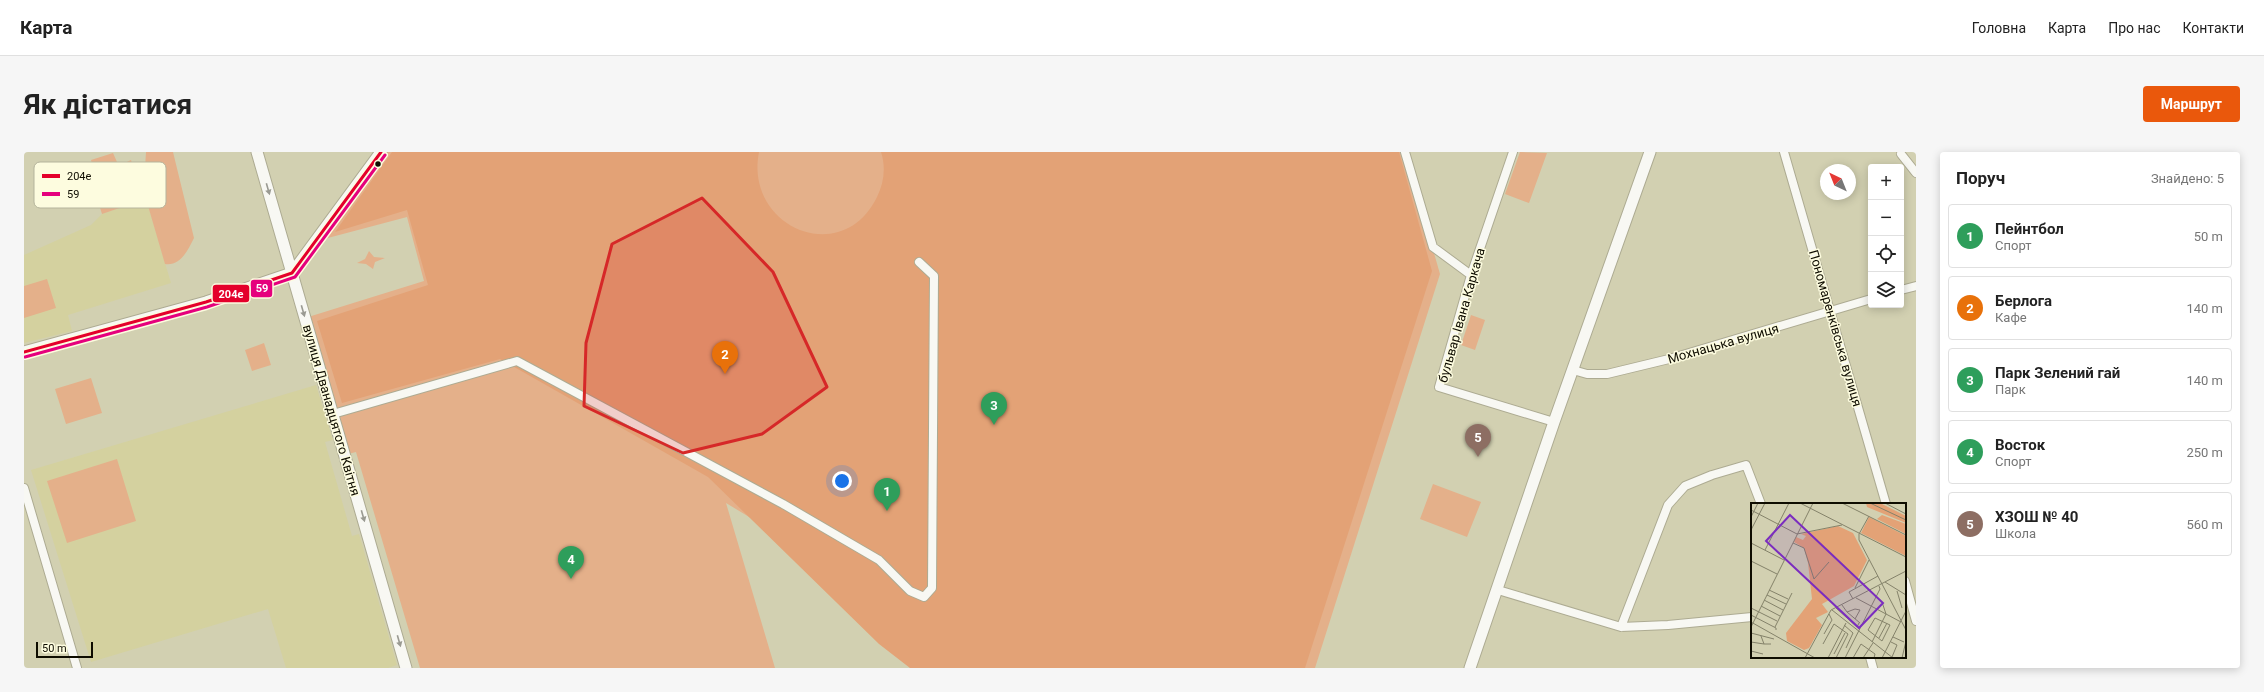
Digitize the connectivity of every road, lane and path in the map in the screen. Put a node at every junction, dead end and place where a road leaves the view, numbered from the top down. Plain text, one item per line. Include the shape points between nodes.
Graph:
1 (257, 152) edge
2 (381, 152) edge
3 (1406, 152) edge
4 (1513, 152) edge
5 (1650, 152) edge
6 (1784, 152) edge
7 (1901, 154) dead end
8 (1916, 173) edge
9 (919, 262) dead end
10 (292, 273) junction
11 (1471, 275) junction
12 (1916, 286) edge
13 (1904, 289) edge
14 (1868, 300) edge
15 (1831, 311) junction
16 (24, 352) edge
17 (1573, 370) junction
18 (333, 414) junction
19 (1554, 422) junction
20 (24, 488) edge
21 (1761, 503) edge
22 (1886, 503) edge
23 (1906, 589) edge
24 (1498, 590) junction
25 (1908, 604) edge
26 (1751, 617) edge
27 (1916, 622) edge
28 (1621, 627) junction
29 (1870, 658) edge
30 (1467, 667) edge
31 (77, 668) edge
32 (406, 668) edge
33 (1872, 668) edge

1 -> 10 street, вулиця Дванадцятого Квітня
2 - 10 street
3 - 11 street via 1433,247
4 - 11 street, бульвар Івана Каркача
5 - 17 street
6 - 15 street, Пономаренківська вулиця
7 - 8 street
9 - 18 street via 934,276 932,588 924,597 910,591 878,560 783,504 517,361
10 - 16 street via 191,306
10 -> 18 street, вулиця Дванадцятого Квітня
11 - 19 street, бульвар Івана Каркача via 1439,387
12 - 13 street
14 - 15 street, Мохнацька вулиця
15 - 17 street, Мохнацька вулиця via 1669,359 1607,374 1587,374
15 - 22 street, Пономаренківська вулиця
17 - 19 street
18 -> 32 street, вулиця Дванадцятого Квітня
19 - 24 street
20 - 31 street
21 - 28 street via 1746,465 1685,486 1668,505
23 - 25 street
24 - 28 street
24 - 30 street
25 - 27 street
26 - 28 street
29 - 33 street

